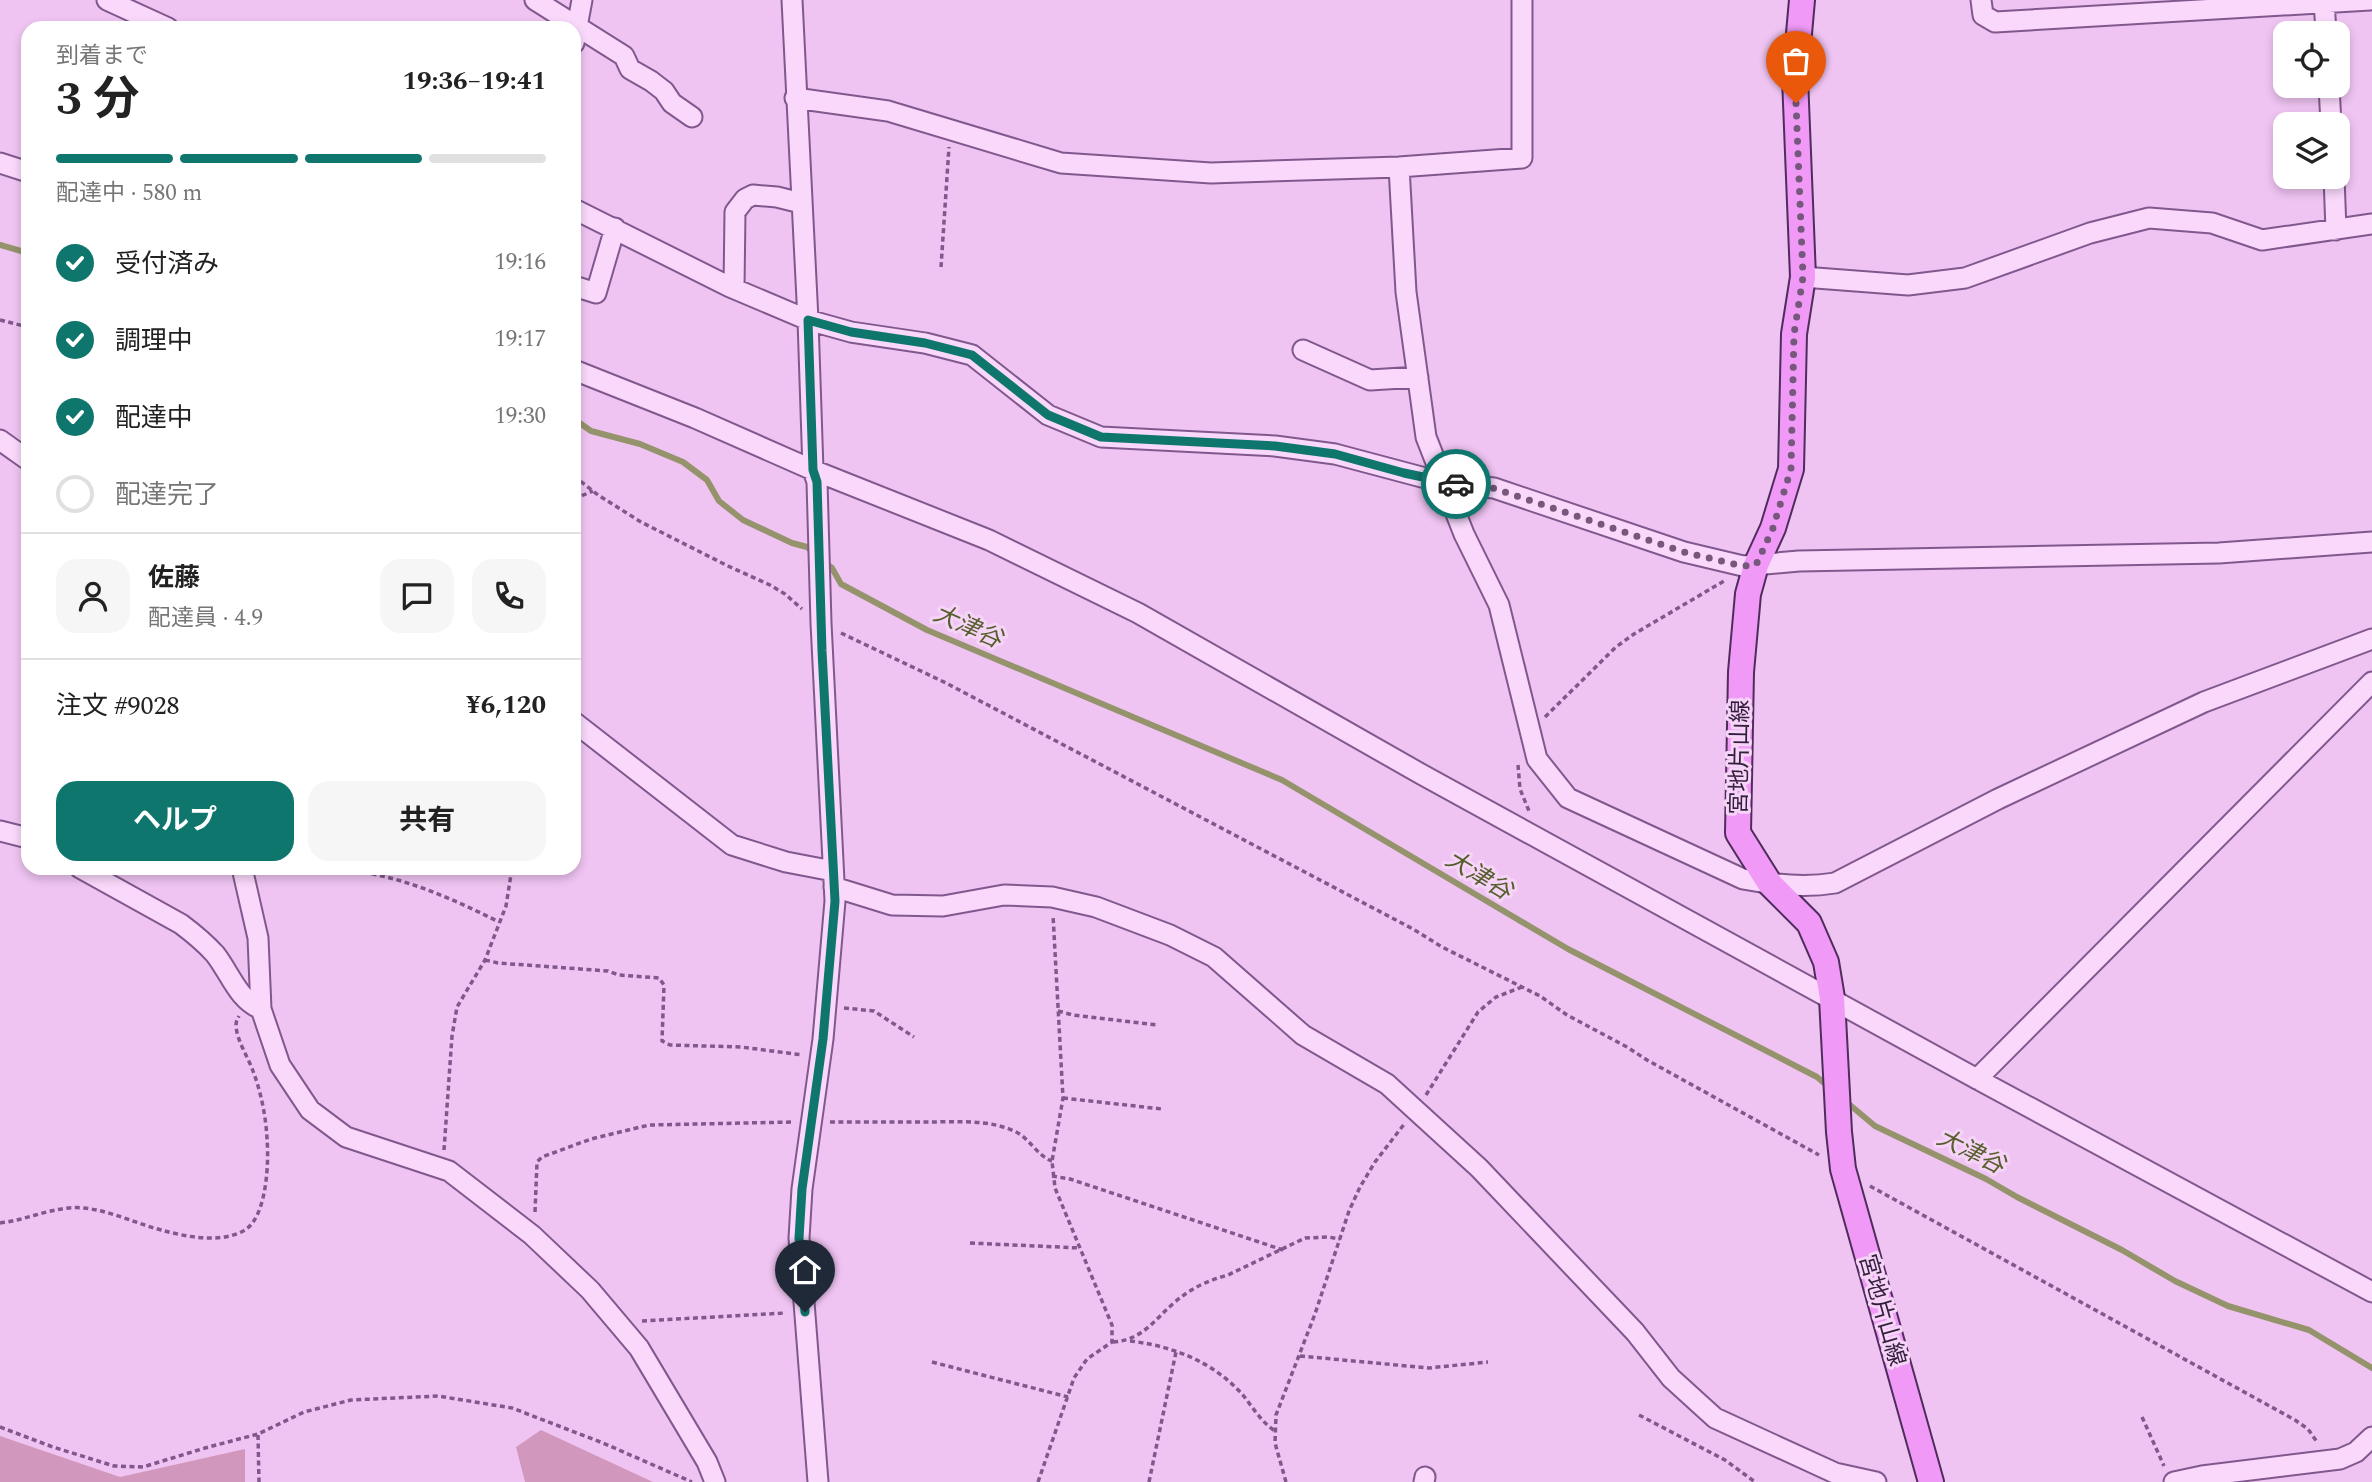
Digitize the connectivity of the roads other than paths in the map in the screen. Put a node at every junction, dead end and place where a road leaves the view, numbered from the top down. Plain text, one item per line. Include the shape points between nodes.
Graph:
1 (107, 0) edge
2 (536, 0) edge
3 (582, 0) edge
4 (792, 0) edge
5 (1522, 0) edge
6 (1802, 0) edge
7 (1981, 0) edge
8 (2370, 0) edge
9 (2324, 1) edge
10 (153, 21) edge
11 (561, 21) edge
12 (578, 21) edge
13 (2325, 21) edge
14 (581, 36) edge
15 (795, 98) junction
16 (692, 117) dead end
17 (0, 163) edge
18 (1399, 167) junction
19 (21, 170) edge
20 (2334, 189) edge
21 (801, 203) junction
22 (581, 212) edge
23 (2372, 224) edge
24 (615, 228) junction
25 (2336, 230) junction
26 (1803, 277) junction
27 (581, 288) edge
28 (734, 288) junction
29 (808, 320) junction
30 (1303, 350) dead end
31 (581, 373) edge
32 (1418, 377) junction
33 (0, 440) edge
34 (21, 455) edge
35 (815, 476) junction
36 (1444, 483) junction
37 (2372, 542) edge
38 (1749, 566) junction
39 (2372, 639) edge
40 (2372, 682) edge
41 (581, 727) edge
42 (0, 831) edge
43 (21, 836) edge
44 (93, 875) edge
45 (244, 875) edge
46 (833, 879) junction
47 (1770, 884) junction
48 (1832, 998) junction
49 (257, 1007) junction
50 (1977, 1079) junction
51 (2372, 1292) edge
52 (2367, 1448) edge
53 (2170, 1477) edge
54 (715, 1482) edge
55 (818, 1482) edge
56 (1875, 1482) edge
57 (1931, 1482) edge

1 - 10 street
2 - 11 street
3 - 12 street
4 - 15 street
5 - 18 street via 1521,158
6 - 26 main road, 宮地片山線 via 1795,78
7 - 9 street via 1983,15 1995,22
8 - 9 street
9 - 13 street
14 - 16 street via 624,56 630,69
15 - 18 street via 888,111 1061,163 1211,173
15 - 21 street
17 - 19 street
18 - 32 street via 1406,292
20 - 25 street
21 - 28 street via 753,195 740,205 735,212
21 - 29 street
22 - 24 street
23 - 25 street
24 - 27 street via 596,293
24 - 28 street
25 - 26 street via 2262,240 2211,223 2149,218 2090,233 1965,278 1908,285
26 - 38 main road, 宮地片山線 via 1794,334 1791,469 1773,528
28 - 29 street
29 - 35 street
29 - 36 street via 972,355 1048,415 1101,437 1275,446 1335,454
30 - 32 street via 1370,380
31 - 35 street via 695,418
32 - 36 street via 1426,437
33 - 34 street
35 - 46 street
35 - 48 street via 989,540 1138,613
36 - 38 street via 1493,488 1684,552
36 - 47 street via 1499,605 1537,759 1568,798 1743,879
37 - 38 street via 2219,553 1799,561
38 - 47 main road, 宮地片山線 via 1741,672 1738,833
39 - 47 street via 2204,702 1998,799 1835,883 1810,887
40 - 50 street
41 - 46 street via 732,845
42 - 43 street
44 - 49 street via 195,935 212,951 247,1003
45 - 49 street via 258,938
46 - 55 street via 826,1008 799,1238
46 - 56 street via 892,905 943,906 1004,895 1052,897 1108,912 1214,957 1303,1035 1387,1084 1479,1168 1635,1332 1671,1378 1715,1418 1835,1473
47 - 48 main road, 宮地片山線 via 1809,923 1826,962
48 - 50 street
48 - 57 main road, 宮地片山線 via 1843,1169
49 - 54 street via 280,1065 310,1110 346,1137 449,1171 532,1235 590,1290 639,1348
50 - 51 street
52 - 53 street via 2340,1459

